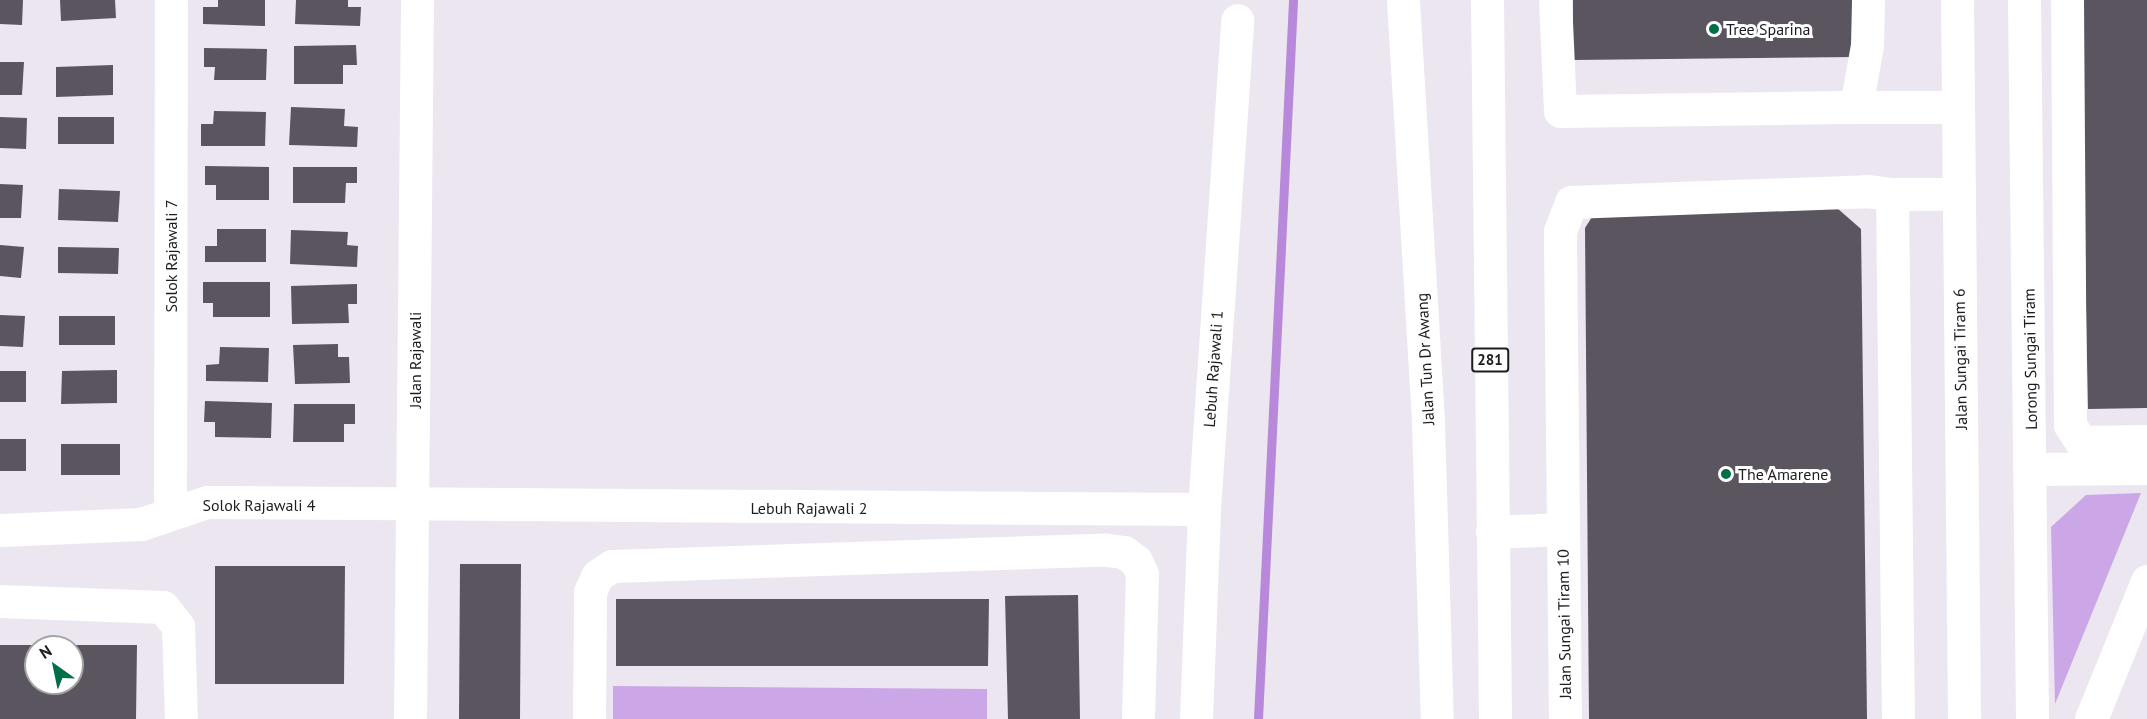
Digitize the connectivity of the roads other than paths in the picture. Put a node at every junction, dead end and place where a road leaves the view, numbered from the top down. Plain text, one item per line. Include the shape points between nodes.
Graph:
1 (171, 0) edge
2 (417, 0) edge
3 (1403, 0) edge
4 (1487, 0) edge
5 (1556, 0) edge
6 (1868, 0) edge
7 (1957, 0) edge
8 (2024, 0) edge
9 (2067, 0) edge
10 (1236, 20) dead end
11 (1856, 106) junction
12 (1958, 107) junction
13 (2065, 186) junction
14 (2027, 190) junction
15 (1892, 194) junction
16 (1959, 194) junction
17 (2147, 441) edge
18 (2147, 468) edge
19 (2031, 469) junction
20 (414, 507) junction
21 (1204, 509) junction
22 (170, 511) junction
23 (1563, 529) junction
24 (0, 530) edge
25 (1492, 532) junction
26 (2147, 581) edge
27 (0, 601) edge
28 (181, 719) edge
29 (410, 719) edge
30 (589, 719) edge
31 (1138, 719) edge
32 (1196, 719) edge
33 (1437, 719) edge
34 (1495, 719) edge
35 (1564, 719) edge
36 (1898, 719) edge
37 (1964, 719) edge
38 (2032, 719) edge
39 (2091, 719) edge

1 - 22 street, Solok Rajawali 7
2 - 20 street, Jalan Rajawali
3 - 33 street, Jalan Tun Dr Awang via 1428,423
4 - 25 street, 281
5 - 11 street via 1560,111
6 - 11 street via 1868,45
7 - 12 street, Jalan Sungai Tiram 6
8 - 14 street, Lorong Sungai Tiram
9 - 13 street
10 - 21 street, Lebuh Rajawali 1
11 - 12 street
12 - 16 street, Jalan Sungai Tiram 6
13 - 14 street
13 - 17 street via 2070,425 2081,442
14 - 19 street, Lorong Sungai Tiram
15 - 16 street
15 - 23 street, Jalan Sungai Tiram 10 via 1571,202 1560,231
15 - 36 street
16 - 37 street, Jalan Sungai Tiram 6
18 - 19 street
19 - 38 street, Lorong Sungai Tiram
20 - 21 street, Lebuh Rajawali 2
20 - 22 street, Solok Rajawali 4 via 207,502
20 - 29 street, Jalan Rajawali
21 - 32 street, Lebuh Rajawali 1
22 - 24 street, Solok Rajawali 4 via 141,524
23 - 25 street
23 - 35 street, Jalan Sungai Tiram 10
25 - 34 street, 281
26 - 39 street
27 - 28 street via 163,607 178,626
30 - 31 street via 590,592 597,576 612,566 1107,550 1136,561 1143,592

